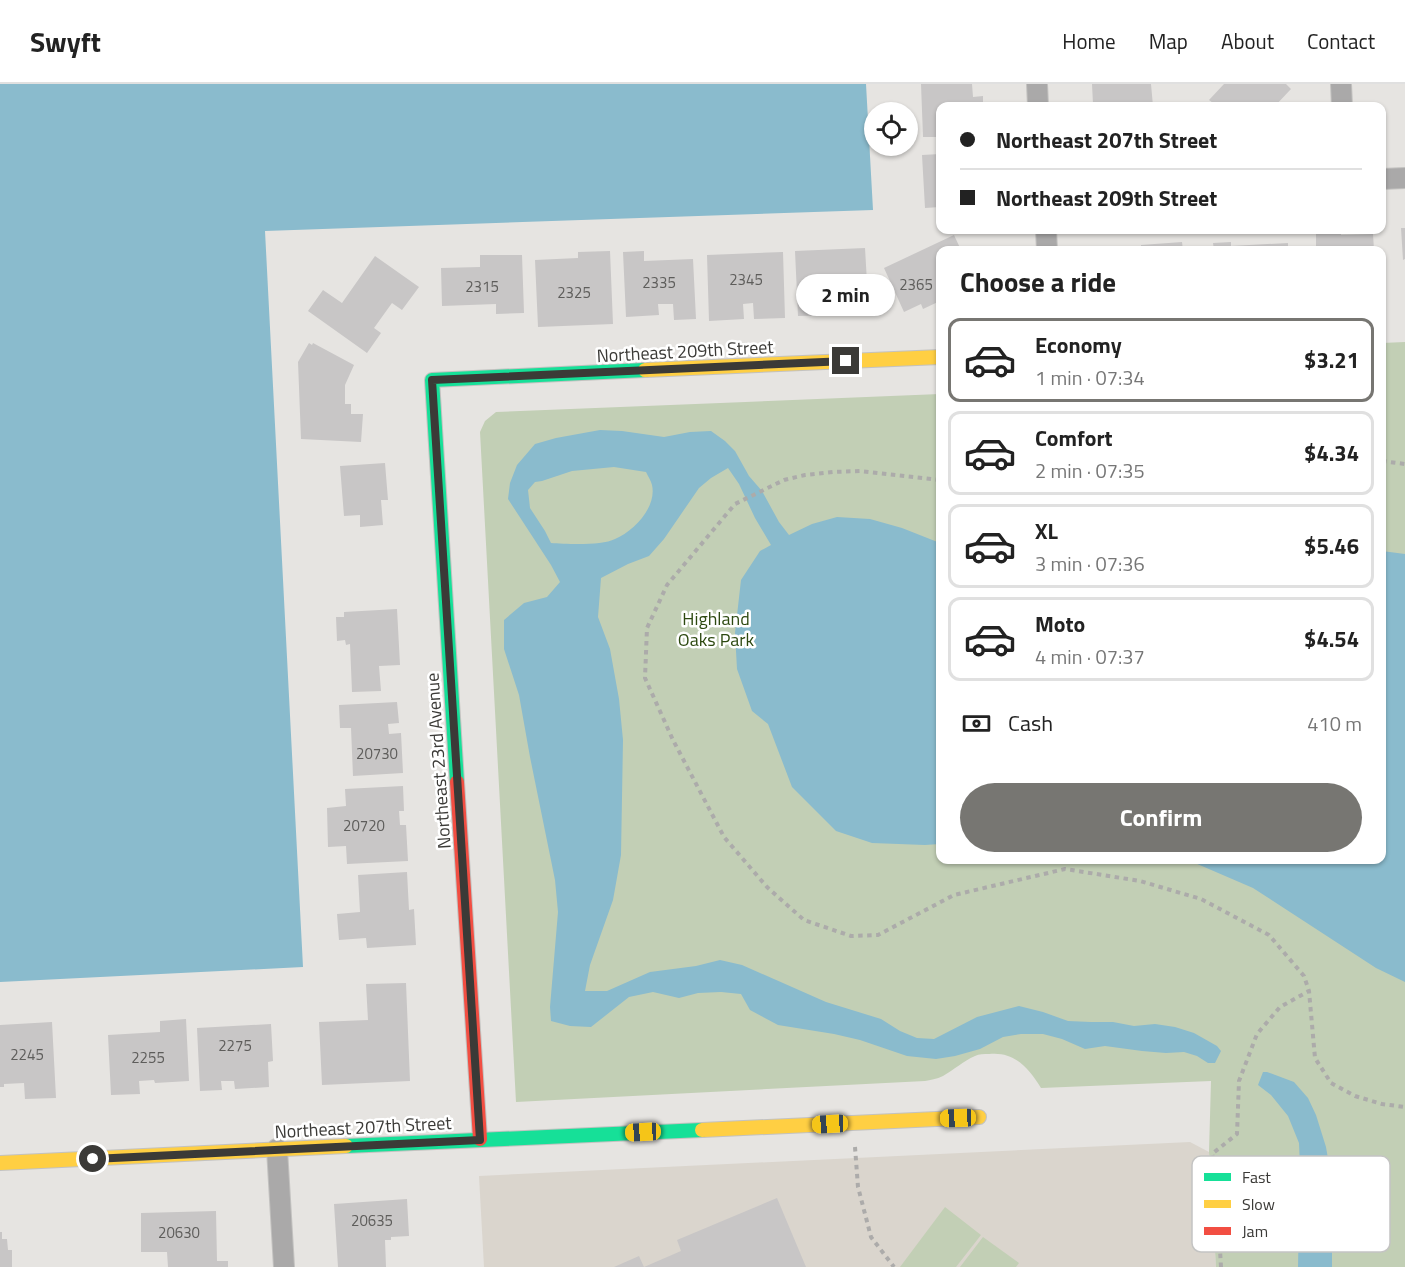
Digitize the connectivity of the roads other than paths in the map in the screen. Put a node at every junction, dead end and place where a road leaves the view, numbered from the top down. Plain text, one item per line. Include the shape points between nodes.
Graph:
1 (1037, 84) edge
2 (1341, 84) edge
3 (1038, 102) edge
4 (1342, 102) edge
5 (1405, 178) edge
6 (1386, 179) edge
7 (936, 357) edge
8 (432, 380) joint
9 (979, 1117) dead end
10 (480, 1140) junction
11 (277, 1149) junction
12 (0, 1164) edge
13 (284, 1267) edge

1 - 3 street
2 - 4 street
5 - 6 street
7 - 8 street, Northeast 209th Street
8 - 10 street, Northeast 23rd Avenue
9 - 10 street, Northeast 207th Street
10 - 11 street, Northeast 207th Street
11 - 12 street, Northeast 207th Street
11 - 13 street

